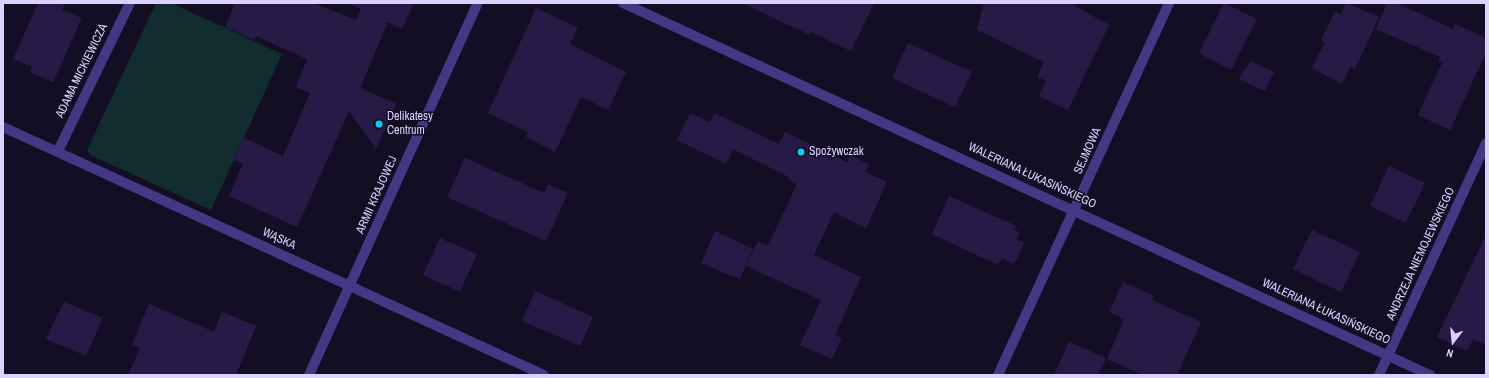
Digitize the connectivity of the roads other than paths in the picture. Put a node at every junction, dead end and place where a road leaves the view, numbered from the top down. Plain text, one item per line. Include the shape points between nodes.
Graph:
1 (130, 3) edge
2 (478, 3) edge
3 (623, 3) edge
4 (1170, 3) edge
5 (3, 127) edge
6 (1486, 143) edge
7 (58, 151) junction
8 (1075, 210) junction
9 (350, 287) junction
10 (1388, 355) junction
11 (309, 375) edge
12 (544, 375) edge
13 (998, 375) edge
14 (1379, 375) edge
15 (1430, 375) edge

1 - 7 street, ADAMA MICKIEWICZA
2 - 9 street, ARMII KRAJOWEJ
3 - 8 street, WALERIANA ŁUKASIŃSKIEGO
4 - 8 street, SEJMOWA
5 - 7 street, WĄSKA
6 - 10 street, ANDRZEJA NIEMOJEWSKIEGO
7 - 9 street, WĄSKA
8 - 10 street, WALERIANA ŁUKASIŃSKIEGO
8 - 13 street, SEJMOWA
9 - 11 street, ARMII KRAJOWEJ
9 - 12 street, WĄSKA
10 - 14 street, ANDRZEJA NIEMOJEWSKIEGO
10 - 15 street, WALERIANA ŁUKASIŃSKIEGO

